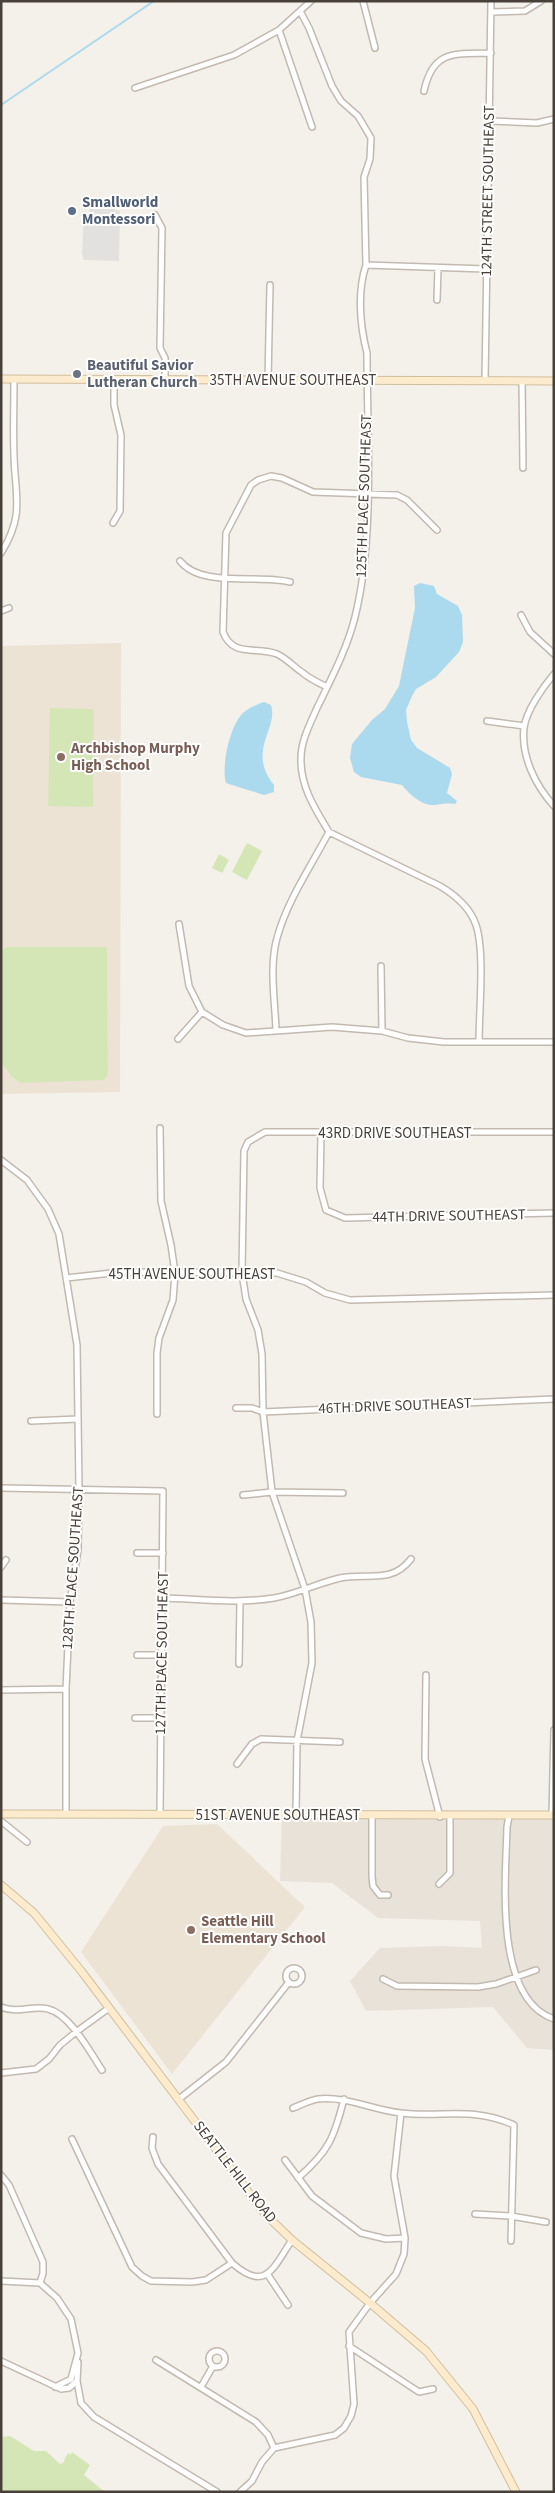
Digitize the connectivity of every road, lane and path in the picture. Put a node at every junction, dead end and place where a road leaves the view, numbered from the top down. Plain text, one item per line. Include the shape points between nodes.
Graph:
1 (311, 1) edge
2 (363, 1) edge
3 (491, 1) edge
4 (541, 1) edge
5 (300, 11) junction
6 (491, 12) junction
7 (279, 30) junction
8 (375, 48) dead end
9 (491, 53) junction
10 (135, 88) dead end
11 (424, 91) dead end
12 (554, 119) edge
13 (490, 121) junction
14 (312, 127) dead end
15 (155, 216) dead end
16 (366, 265) junction
17 (438, 268) junction
18 (486, 269) junction
19 (270, 285) dead end
20 (437, 300) dead end
21 (1, 379) edge
22 (14, 379) junction
23 (114, 379) junction
24 (165, 379) junction
25 (268, 380) junction
26 (367, 380) junction
27 (485, 381) junction
28 (522, 381) junction
29 (554, 381) edge
30 (523, 468) dead end
31 (367, 495) junction
32 (113, 523) dead end
33 (437, 530) dead end
34 (1, 553) edge
35 (180, 562) dead end
36 (224, 577) junction
37 (290, 582) dead end
38 (9, 608) dead end
39 (1, 611) edge
40 (521, 615) dead end
41 (554, 654) edge
42 (554, 674) edge
43 (327, 687) junction
44 (487, 721) dead end
45 (524, 726) junction
46 (554, 806) edge
47 (329, 832) junction
48 (179, 924) dead end
49 (381, 966) dead end
50 (202, 1012) junction
51 (276, 1030) junction
52 (382, 1031) junction
53 (178, 1039) dead end
54 (479, 1042) junction
55 (554, 1042) edge
56 (160, 1128) dead end
57 (554, 1132) edge
58 (321, 1133) junction
59 (1, 1160) edge
60 (554, 1213) edge
61 (175, 1273) junction
62 (242, 1273) junction
63 (66, 1278) junction
64 (554, 1295) edge
65 (554, 1399) edge
66 (236, 1408) dead end
67 (262, 1412) junction
68 (157, 1414) dead end
69 (78, 1419) junction
70 (31, 1421) dead end
71 (1, 1488) edge
72 (79, 1489) junction
73 (272, 1492) junction
74 (343, 1493) dead end
75 (242, 1495) dead end
76 (137, 1553) dead end
77 (163, 1553) junction
78 (411, 1559) dead end
79 (6, 1560) dead end
80 (1, 1567) edge
81 (305, 1589) junction
82 (163, 1598) junction
83 (1, 1600) edge
84 (240, 1601) junction
85 (70, 1602) junction
86 (162, 1655) junction
87 (137, 1656) dead end
88 (239, 1664) dead end
89 (426, 1675) dead end
90 (66, 1689) junction
91 (1, 1690) edge
92 (135, 1718) dead end
93 (161, 1718) junction
94 (554, 1730) edge
95 (298, 1741) junction
96 (340, 1742) dead end
97 (237, 1764) dead end
98 (1, 1814) edge
99 (66, 1814) junction
100 (160, 1814) junction
101 (296, 1815) junction
102 (553, 1815) edge
103 (372, 1816) junction
104 (440, 1816) junction
105 (450, 1816) junction
106 (509, 1816) junction
107 (1, 1821) edge
108 (27, 1842) dead end
109 (439, 1884) dead end
110 (1, 1885) edge
111 (388, 1895) dead end
112 (536, 1970) dead end
113 (517, 1976) junction
114 (383, 1979) dead end
115 (289, 1982) dead end
116 (1, 2007) edge
117 (109, 2008) junction
118 (554, 2019) edge
119 (76, 2032) junction
120 (102, 2070) dead end
121 (1, 2073) edge
122 (178, 2099) junction
123 (344, 2099) junction
124 (293, 2108) dead end
125 (401, 2113) junction
126 (153, 2137) dead end
127 (72, 2139) dead end
128 (285, 2160) dead end
129 (1, 2175) edge
130 (298, 2178) junction
131 (475, 2214) dead end
132 (511, 2216) junction
133 (546, 2222) dead end
134 (405, 2238) junction
135 (292, 2240) junction
136 (511, 2241) dead end
137 (232, 2264) junction
138 (268, 2275) junction
139 (1, 2281) edge
140 (40, 2282) junction
141 (370, 2303) junction
142 (288, 2305) dead end
143 (349, 2346) junction
144 (78, 2359) junction
145 (156, 2360) dead end
146 (1, 2361) edge
147 (213, 2366) dead end
148 (77, 2380) junction
149 (55, 2387) junction
150 (201, 2387) junction
151 (433, 2389) dead end
152 (274, 2448) junction
153 (216, 2492) edge
154 (240, 2492) edge
155 (516, 2492) edge

1 - 5 street
2 - 8 street
3 - 6 street, 124TH STREET SOUTHEAST
4 - 6 street via 525,11
5 - 7 street
5 - 16 street, 125TH PLACE SOUTHEAST via 332,86 341,101 358,116 370,138 370,159 364,177
6 - 9 street, 124TH STREET SOUTHEAST
7 - 10 street via 234,55
7 - 14 street
9 - 11 street via 452,54 438,60 428,74
9 - 13 street, 124TH STREET SOUTHEAST
12 - 13 street
13 - 18 street, 124TH STREET SOUTHEAST
15 - 24 street via 162,228 160,348 165,358
16 - 17 street
16 - 26 street, 125TH PLACE SOUTHEAST via 362,276 361,332 367,353
17 - 18 street
17 - 20 street
18 - 27 street, 124TH STREET SOUTHEAST
19 - 25 street
21 - 22 street, 35TH AVENUE SOUTHEAST
22 - 23 street, 35TH AVENUE SOUTHEAST
22 - 34 street via 18,509 11,538
23 - 24 street, 35TH AVENUE SOUTHEAST
23 - 32 street via 121,452 120,511
24 - 25 street, 35TH AVENUE SOUTHEAST
25 - 26 street, 35TH AVENUE SOUTHEAST
26 - 27 street, 35TH AVENUE SOUTHEAST
26 - 31 street, 125TH PLACE SOUTHEAST
27 - 28 street, 35TH AVENUE SOUTHEAST
28 - 29 street, 35TH AVENUE SOUTHEAST
28 - 30 street
31 - 33 street via 397,495 407,500
31 - 36 street via 312,492 271,476 258,480 251,485 226,533
31 - 43 street, 125TH PLACE SOUTHEAST via 361,591 346,645
35 - 36 street via 196,574
36 - 37 street
36 - 43 street via 223,632 226,640 240,650 279,655
38 - 39 street
40 - 41 street via 530,632
42 - 45 street via 540,691
43 - 47 street, 125TH PLACE SOUTHEAST via 304,737 300,758 308,797
44 - 45 street
45 - 46 street via 525,749 531,770 541,791
47 - 51 street via 291,903 277,938 273,962
47 - 54 street via 440,886 454,894 466,907 476,925 479,949
48 - 50 street via 189,986
49 - 52 street
50 - 51 street via 223,1025 246,1033 262,1034
50 - 53 street
51 - 52 street via 332,1027
52 - 54 street via 437,1042
54 - 55 street
56 - 61 street via 161,1201
57 - 58 street, 43RD DRIVE SOUTHEAST
58 - 60 street, 44TH DRIVE SOUTHEAST via 322,1200 326,1210 345,1218
58 - 62 street, 43RD DRIVE SOUTHEAST via 265,1132 248,1142 244,1151
59 - 63 street, 128TH PLACE SOUTHEAST via 27,1180 48,1210 59,1234
61 - 62 street, 45TH AVENUE SOUTHEAST
61 - 63 street, 45TH AVENUE SOUTHEAST via 121,1272
61 - 68 street via 173,1300 157,1353
62 - 64 street, 45TH AVENUE SOUTHEAST via 292,1276 325,1293 350,1300
62 - 67 street via 262,1354
63 - 69 street, 128TH PLACE SOUTHEAST via 77,1345
65 - 67 street, 46TH DRIVE SOUTHEAST
66 - 67 street, 46TH DRIVE SOUTHEAST
67 - 73 street
69 - 70 street
69 - 72 street, 128TH PLACE SOUTHEAST
71 - 72 street
72 - 77 street, 127TH PLACE SOUTHEAST via 164,1491
72 - 85 street, 128TH PLACE SOUTHEAST via 78,1550
73 - 74 street
73 - 75 street
73 - 81 street
76 - 77 street
77 - 82 street, 127TH PLACE SOUTHEAST
78 - 81 street via 400,1570 381,1576 342,1577
79 - 80 street
81 - 84 street via 274,1598
81 - 95 street via 311,1622 312,1663
82 - 84 street
82 - 86 street, 127TH PLACE SOUTHEAST
83 - 85 street
84 - 88 street
85 - 90 street, 128TH PLACE SOUTHEAST
86 - 87 street
86 - 93 street, 127TH PLACE SOUTHEAST
89 - 104 street via 425,1759
90 - 91 street
90 - 99 street, 128TH PLACE SOUTHEAST
92 - 93 street
93 - 100 street, 127TH PLACE SOUTHEAST
94 - 102 street
95 - 96 street
95 - 97 street via 261,1739 252,1744
95 - 101 street
98 - 99 street, 51ST AVENUE SOUTHEAST
99 - 100 street, 51ST AVENUE SOUTHEAST
100 - 101 street, 51ST AVENUE SOUTHEAST
101 - 103 street, 51ST AVENUE SOUTHEAST
102 - 106 street, 51ST AVENUE SOUTHEAST
103 - 104 street, 51ST AVENUE SOUTHEAST
103 - 111 street via 373,1886 380,1895
104 - 105 street, 51ST AVENUE SOUTHEAST
105 - 106 street, 51ST AVENUE SOUTHEAST
105 - 109 street via 450,1873
106 - 113 street via 505,1919
107 - 108 street
110 - 117 street, SEATTLE HILL ROAD via 34,1913
112 - 113 street
113 - 114 street via 478,1987 397,1986
113 - 118 street via 524,1994 536,2010
115 - 122 street via 226,2062
116 - 119 street via 18,2011 48,2008
117 - 119 street
117 - 122 street, SEATTLE HILL ROAD
119 - 120 street
119 - 121 street via 36,2069
122 - 135 street, SEATTLE HILL ROAD via 265,2214
123 - 124 street via 317,2099
123 - 125 street
123 - 130 street via 336,2130 320,2159
125 - 132 street via 465,2113 495,2117 514,2125
125 - 134 street via 394,2176
126 - 137 street via 152,2148 158,2164
127 - 137 street via 132,2266 142,2276 151,2281 192,2282 206,2280
128 - 130 street
129 - 140 street via 9,2184 43,2262
130 - 134 street via 312,2196 361,2233 386,2239
131 - 132 street
132 - 133 street
132 - 136 street
134 - 141 street via 404,2254 396,2274
135 - 138 street
135 - 141 street, SEATTLE HILL ROAD
137 - 138 street via 246,2275 260,2278
138 - 142 street
139 - 140 street
140 - 144 street via 58,2298 71,2319
141 - 143 street via 348,2332
141 - 155 street, SEATTLE HILL ROAD via 426,2351 453,2382 473,2408
143 - 151 street via 419,2392
143 - 152 street via 354,2404 344,2428 335,2435
144 - 148 street
144 - 149 street via 71,2379
145 - 150 street
146 - 149 street
147 - 150 street
148 - 149 street via 66,2389
148 - 153 street via 79,2396 86,2411
150 - 152 street via 256,2422
152 - 154 street

